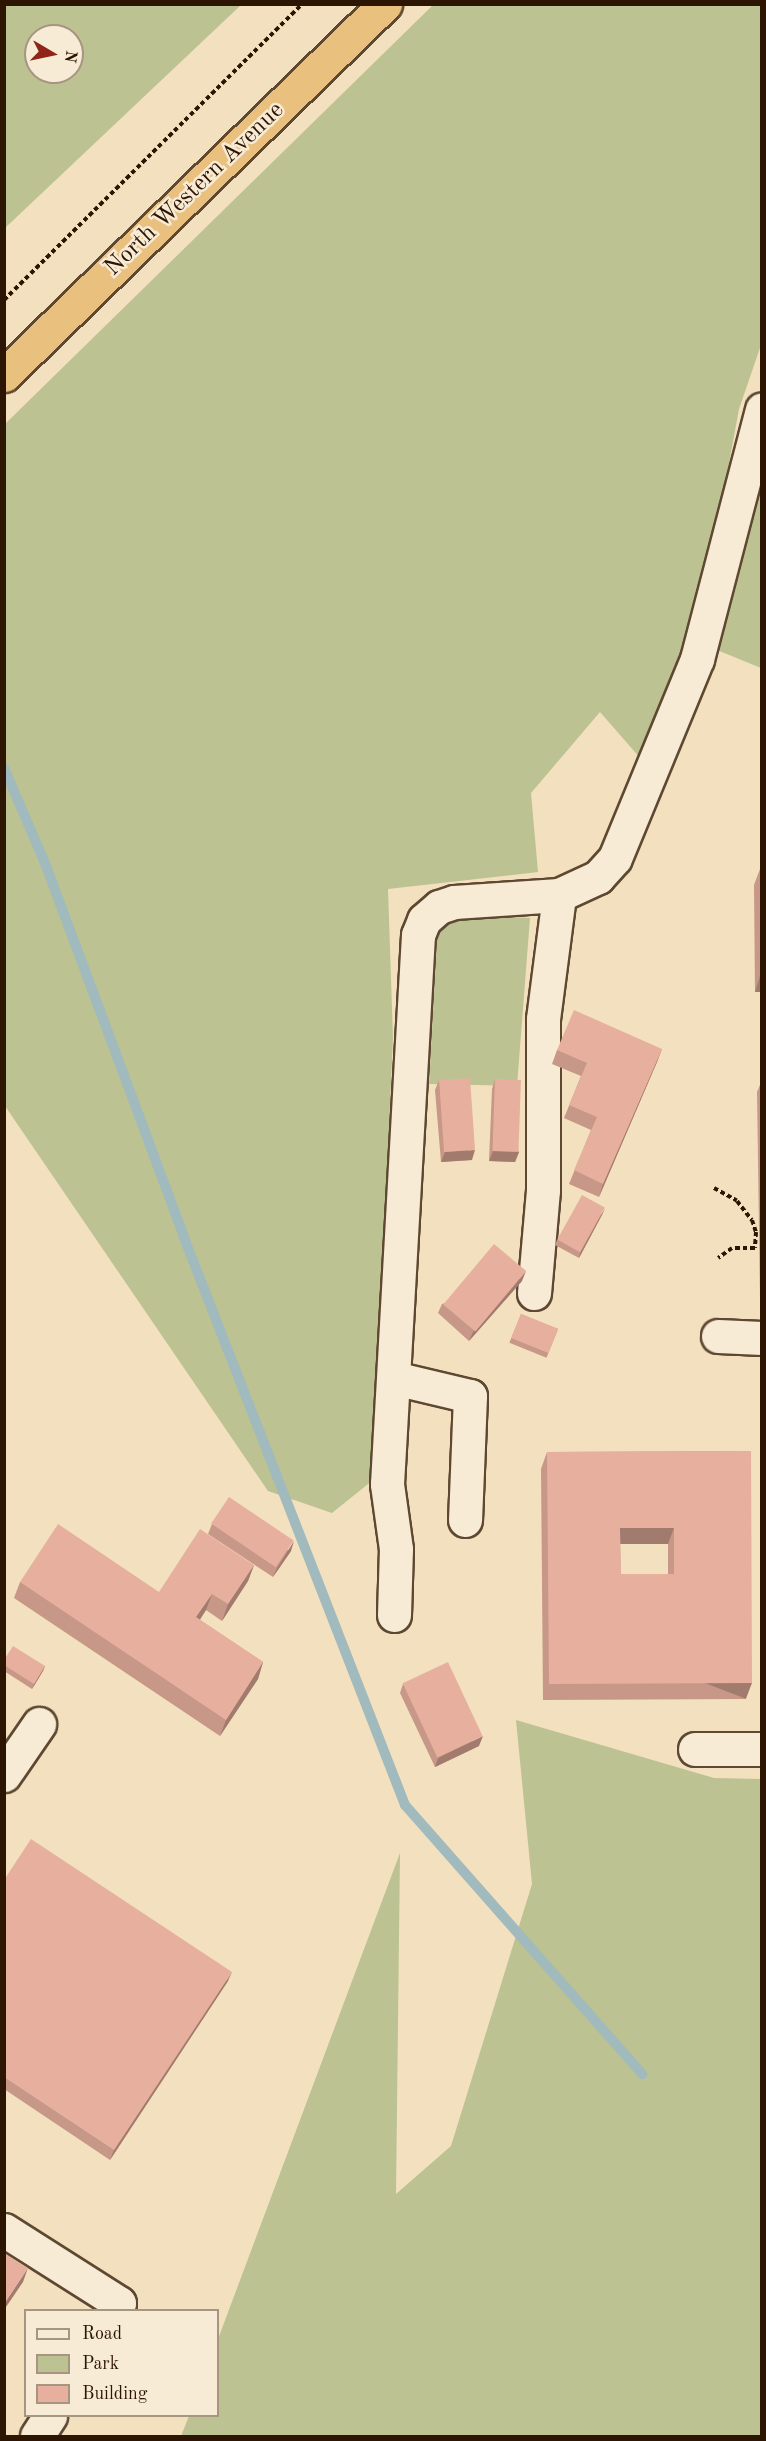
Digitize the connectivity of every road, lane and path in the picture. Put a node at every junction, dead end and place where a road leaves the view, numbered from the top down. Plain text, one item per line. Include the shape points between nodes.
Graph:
1 (302, 4) edge
2 (385, 4) edge
3 (4, 300) edge
4 (4, 375) edge
5 (762, 409) edge
6 (559, 895) junction
7 (714, 1188) dead end
8 (718, 1258) dead end
9 (534, 1293) dead end
10 (718, 1336) dead end
11 (762, 1338) edge
12 (394, 1378) junction
13 (465, 1520) dead end
14 (394, 1615) dead end
15 (39, 1724) dead end
16 (695, 1749) dead end
17 (762, 1749) edge
18 (4, 1775) edge
19 (4, 2229) edge
20 (116, 2309) edge
21 (49, 2417) edge
22 (37, 2436) edge

1 - 3 path
2 - 4 highway, North Western Avenue
5 - 6 lane via 697,659 622,845 598,877
6 - 9 lane via 543,1019 543,1190
6 - 12 lane via 454,902 439,907 424,920 418,935
7 - 8 path via 737,1201 756,1232 755,1248 732,1248
10 - 11 lane
12 - 13 lane via 470,1396
12 - 14 lane via 387,1484 396,1549
15 - 18 lane
16 - 17 lane
19 - 20 lane via 119,2303
21 - 22 lane

